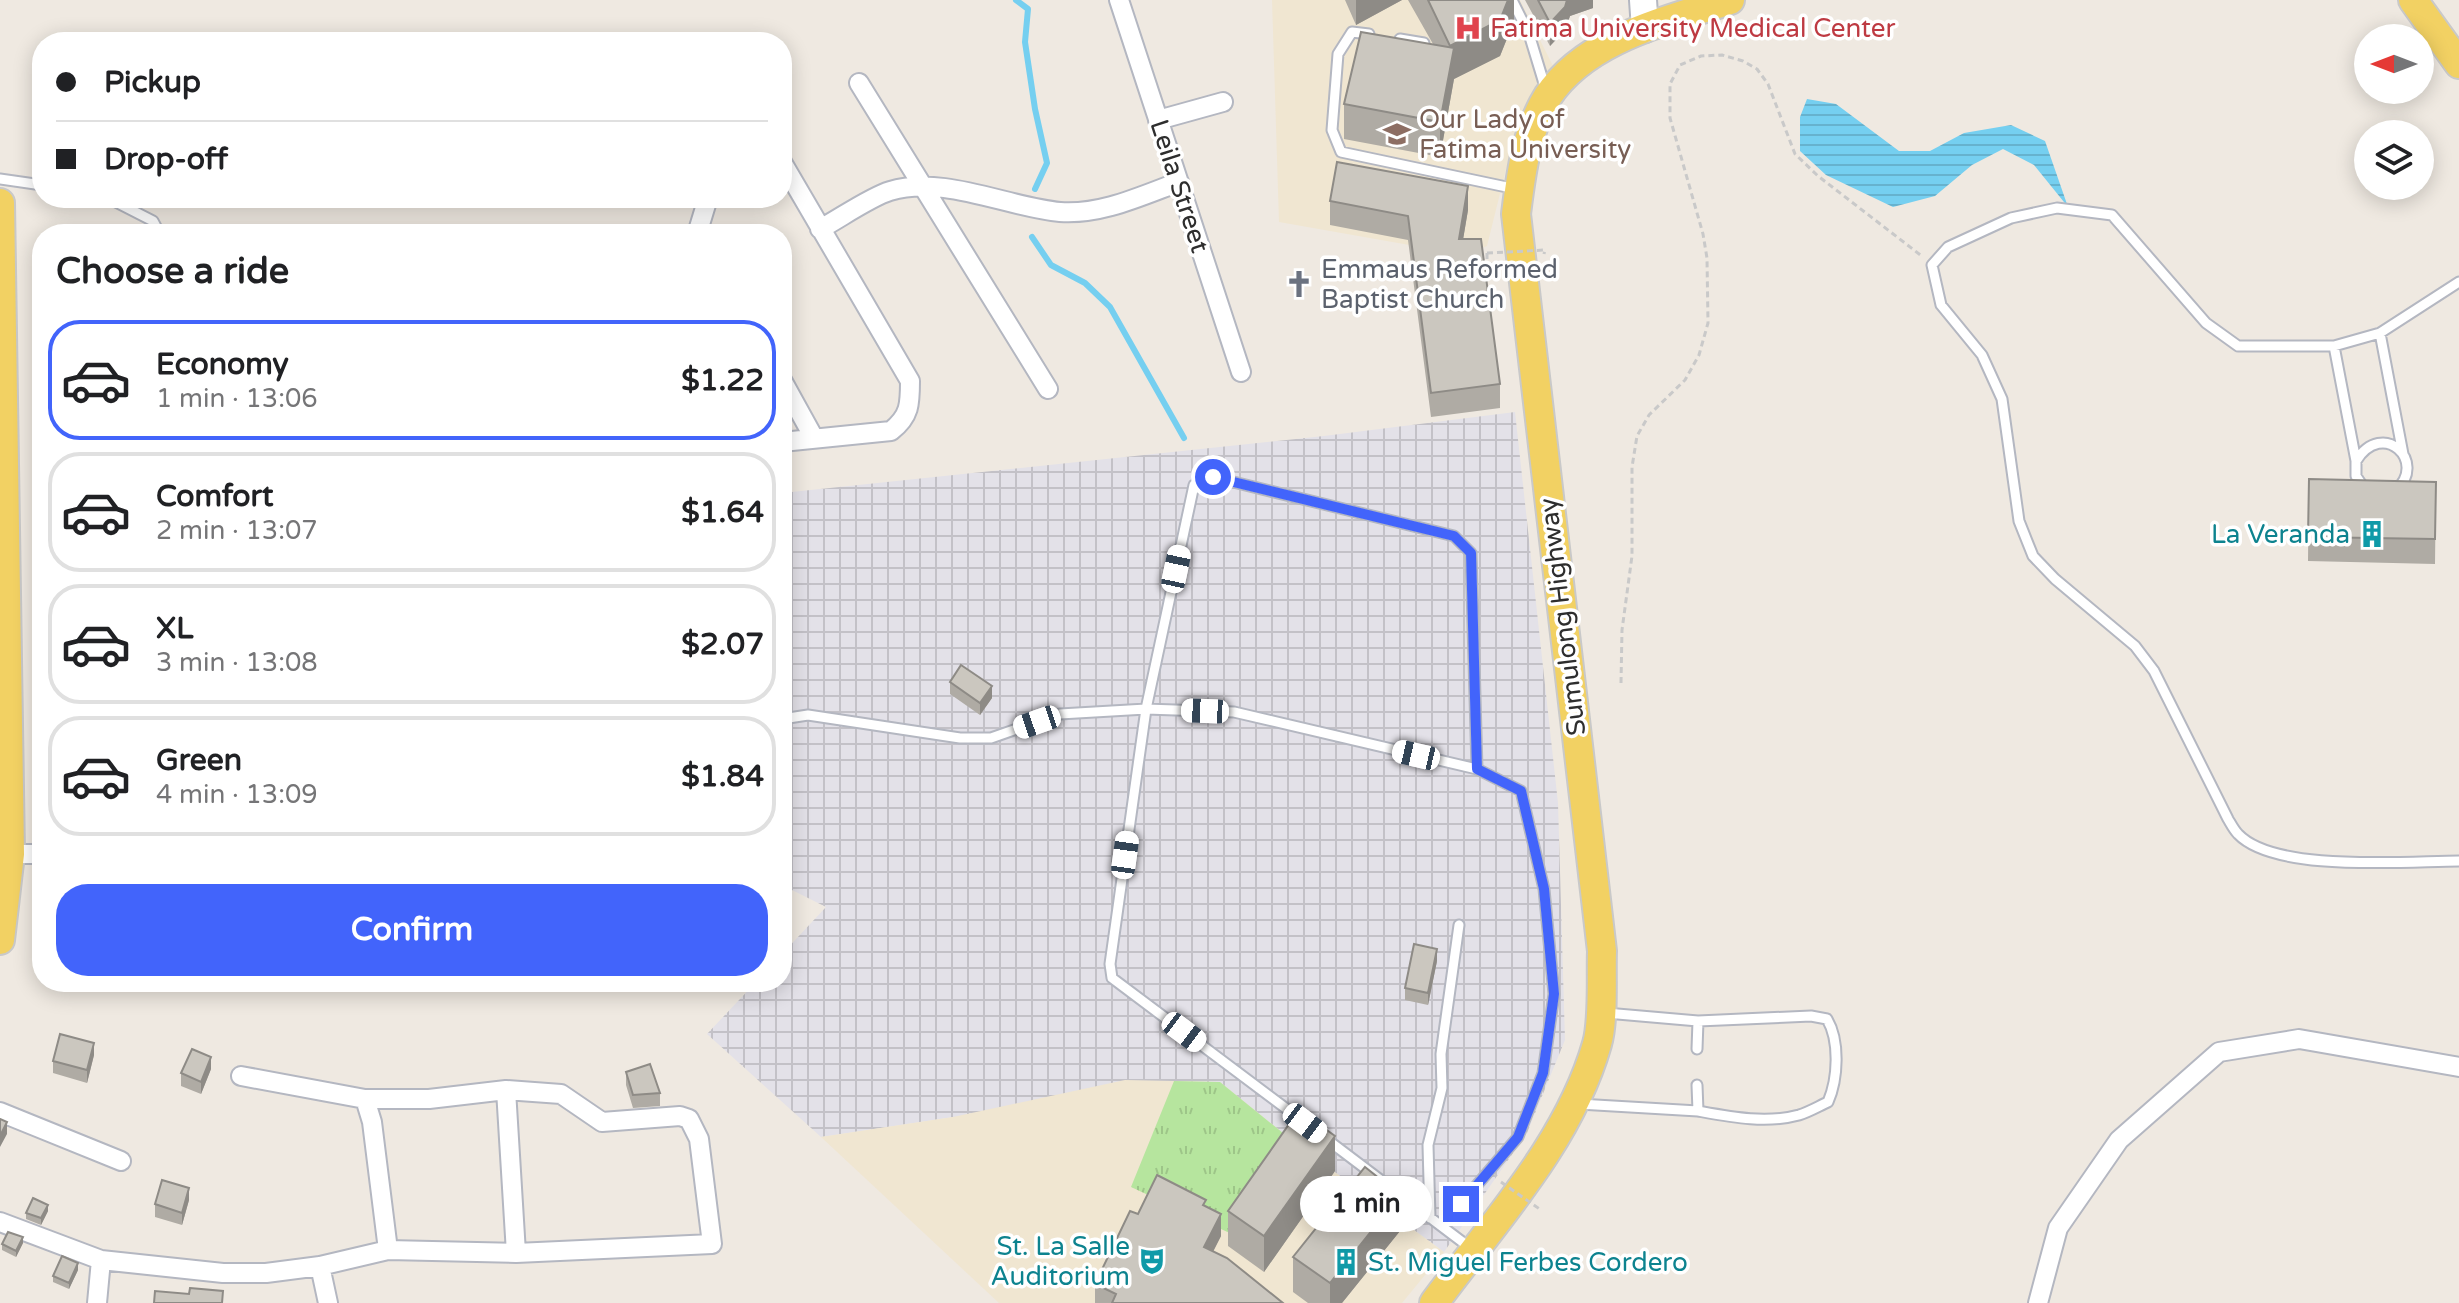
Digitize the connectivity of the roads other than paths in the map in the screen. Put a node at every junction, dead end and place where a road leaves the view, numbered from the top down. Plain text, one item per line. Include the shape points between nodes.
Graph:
1 (1119, 0) edge
2 (1512, 0) edge
3 (1643, 0) edge
4 (1730, 0) edge
5 (2413, 0) edge
6 (1674, 9) edge
7 (1645, 29) junction
8 (1424, 43) edge
9 (2459, 64) edge
10 (859, 83) dead end
11 (1548, 97) junction
12 (1223, 102) dead end
13 (1158, 120) junction
14 (0, 179) edge
15 (792, 180) edge
16 (1179, 182) junction
17 (32, 184) edge
18 (923, 188) junction
19 (1519, 189) junction
20 (0, 203) edge
21 (128, 208) edge
22 (155, 224) edge
23 (820, 229) junction
24 (2459, 282) edge
25 (2380, 333) junction
26 (2334, 346) junction
27 (1241, 372) dead end
28 (1048, 389) dead end
29 (792, 398) edge
30 (814, 438) junction
31 (792, 441) edge
32 (2403, 454) junction
33 (2356, 461) junction
34 (2392, 493) edge
35 (2378, 495) edge
36 (1146, 709) junction
37 (792, 717) edge
38 (1477, 769) junction
39 (10, 854) junction
40 (32, 854) edge
41 (2459, 861) edge
42 (1459, 925) dead end
43 (0, 940) edge
44 (1599, 1012) junction
45 (1698, 1021) junction
46 (1697, 1049) dead end
47 (2459, 1067) edge
48 (241, 1076) dead end
49 (1697, 1085) dead end
50 (506, 1090) junction
51 (365, 1099) junction
52 (1576, 1104) junction
53 (1698, 1111) junction
54 (0, 1112) edge
55 (121, 1161) dead end
56 (1430, 1218) junction
57 (0, 1222) edge
58 (1442, 1226) junction
59 (388, 1250) junction
60 (1473, 1250) junction
61 (516, 1253) junction
62 (101, 1260) junction
63 (320, 1266) junction
64 (97, 1303) edge
65 (328, 1303) edge
66 (1434, 1303) edge
67 (2038, 1303) edge

1 - 13 street, Leila Street
2 - 11 lane via 1529,34
3 - 7 street
4 - 6 main road, Sumulong Highway
5 - 9 main road
6 - 7 main road, Sumulong Highway
7 - 11 main road, Sumulong Highway via 1587,58
8 - 19 lane via 1352,32 1338,54 1332,130 1341,152
10 - 18 street
11 - 19 main road, Sumulong Highway via 1530,137
12 - 13 street
13 - 16 street, Leila Street
14 - 17 lane
15 - 23 street
16 - 18 street via 1110,207 1063,212 1008,204 968,191
16 - 27 street, Leila Street
18 - 23 street via 890,191
18 - 28 street
19 - 44 main road, Sumulong Highway via 1520,264 1602,951
20 - 39 main road
21 - 22 lane
23 - 30 street via 910,381 910,407 905,420 891,431
24 - 25 lane
25 - 26 lane
25 - 32 lane
26 - 33 lane
26 - 41 lane via 2238,346 2206,323 2112,215 2057,208 2011,218 1948,247 1932,265 1941,305 1982,355 2002,399 2019,521 2033,556 2135,646 2154,671 2239,835 2278,854 2309,861
29 - 30 street
30 - 31 street
32 - 33 lane via 2392,444 2377,442 2364,448
32 - 34 lane via 2408,468 2404,483
33 - 35 lane via 2356,476 2364,489
36 - 37 lane via 1060,714 991,738 808,715
36 - 38 lane via 1234,712
36 - 38 lane via 1194,485 1213,477 1454,536 1471,553
36 - 56 lane via 1112,978
38 - 58 lane via 1521,791 1544,889 1554,994 1543,1073 1518,1137
39 - 40 street
39 - 43 main road
42 - 56 lane via 1441,1054 1442,1088 1428,1145
44 - 45 lane
44 - 52 main road, Sumulong Highway via 1598,1040
45 - 46 lane
45 - 53 lane via 1827,1019 1834,1030 1836,1085 1828,1102 1800,1115 1762,1120
47 - 67 street via 2299,1039 2219,1052 2119,1140 2058,1228
48 - 51 street
49 - 53 lane
50 - 51 street via 429,1099
50 - 61 street
50 - 61 street via 561,1094 602,1122 689,1119 699,1139 712,1232 712,1244
51 - 59 street
52 - 53 lane
52 - 60 main road, Sumulong Highway via 1552,1145
54 - 55 street
56 - 58 lane
57 - 62 street
58 - 60 lane
59 - 61 street
59 - 63 street
60 - 66 main road, Sumulong Highway
62 - 63 street via 223,1273
62 - 64 street
63 - 65 street

